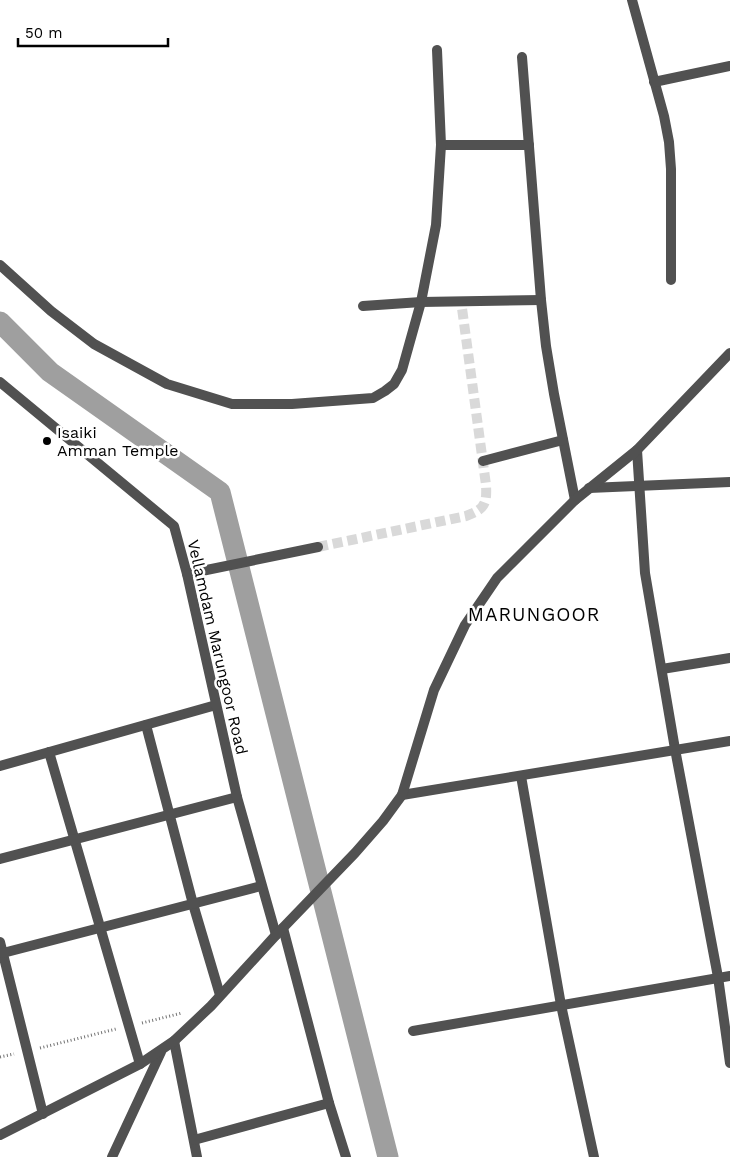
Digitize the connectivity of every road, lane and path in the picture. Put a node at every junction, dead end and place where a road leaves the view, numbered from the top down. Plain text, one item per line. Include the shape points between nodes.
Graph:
1 (632, 0) edge
2 (438, 50) dead end
3 (522, 56) dead end
4 (730, 66) edge
5 (654, 82) junction
6 (441, 145) junction
7 (529, 145) junction
8 (0, 265) edge
9 (671, 280) dead end
10 (541, 300) junction
11 (422, 302) junction
12 (363, 306) dead end
13 (730, 353) edge
14 (0, 382) edge
15 (563, 440) junction
16 (638, 450) junction
17 (483, 461) dead end
18 (730, 482) edge
19 (640, 486) junction
20 (589, 488) junction
21 (575, 500) junction
22 (318, 547) tunnel mouth
23 (187, 574) junction
24 (730, 658) edge
25 (662, 669) junction
26 (216, 705) junction
27 (146, 725) junction
28 (730, 741) edge
29 (675, 749) junction
30 (49, 752) junction
31 (0, 766) edge
32 (521, 776) junction
33 (402, 795) junction
34 (237, 797) junction
35 (169, 815) junction
36 (74, 840) junction
37 (0, 859) edge
38 (261, 886) junction
39 (193, 904) junction
40 (101, 928) junction
41 (280, 932) junction
42 (0, 942) edge
43 (3, 953) junction
44 (730, 976) edge
45 (718, 977) junction
46 (220, 995) junction
47 (560, 1005) junction
48 (184, 1012) dead end
49 (128, 1026) junction
50 (413, 1031) dead end
51 (174, 1042) junction
52 (28, 1051) junction
53 (161, 1052) junction
54 (0, 1057) edge
55 (730, 1063) edge
56 (140, 1064) junction
57 (329, 1103) junction
58 (43, 1114) junction
59 (0, 1135) edge
60 (194, 1140) junction
61 (112, 1157) edge
62 (197, 1157) edge
63 (346, 1157) edge
64 (594, 1157) edge

1 - 5 street
2 - 6 street
3 - 7 street
4 - 5 street
5 - 9 street via 672,169
6 - 7 street
6 - 11 street via 436,225
7 - 10 street
8 - 11 street via 94,344 167,384 232,404 356,400 373,398 385,392 402,370
10 - 11 street
10 - 15 street
11 - 12 street
13 - 16 street
14 - 23 street, Vellamdam Marungoor Road via 174,526
15 - 17 street
15 - 21 street
16 - 19 street
16 - 20 street
18 - 19 street
19 - 20 street
19 - 25 street via 645,573
20 - 21 street
21 - 33 street via 496,578 465,625 434,690
22 - 23 street
23 - 26 street, Vellamdam Marungoor Road
24 - 25 street
25 - 29 street
26 - 27 street
26 - 34 street, Vellamdam Marungoor Road
27 - 30 street
27 - 35 street
28 - 29 street
29 - 32 street
29 - 45 street
30 - 31 street
30 - 36 street
32 - 33 street
32 - 47 street
33 - 41 street via 355,853
34 - 35 street
34 - 38 street, Vellamdam Marungoor Road
35 - 36 street
35 - 39 street
36 - 37 street
36 - 40 street
38 - 39 street
38 - 41 street, Vellamdam Marungoor Road
39 - 40 street
39 - 46 street
40 - 43 street
40 - 49 street
41 - 46 street
41 - 57 street, Vellamdam Marungoor Road
42 - 43 street
43 - 52 street
44 - 45 street
45 - 47 street
45 - 55 street
46 - 51 street
47 - 50 street
47 - 64 street
48 - 49 path
49 - 52 path
49 - 56 street
51 - 53 street
51 - 60 street
52 - 54 path
52 - 58 street
53 - 56 street
53 - 61 street
56 - 58 street
57 - 60 street
57 - 63 street, Vellamdam Marungoor Road
58 - 59 street
60 - 62 street

